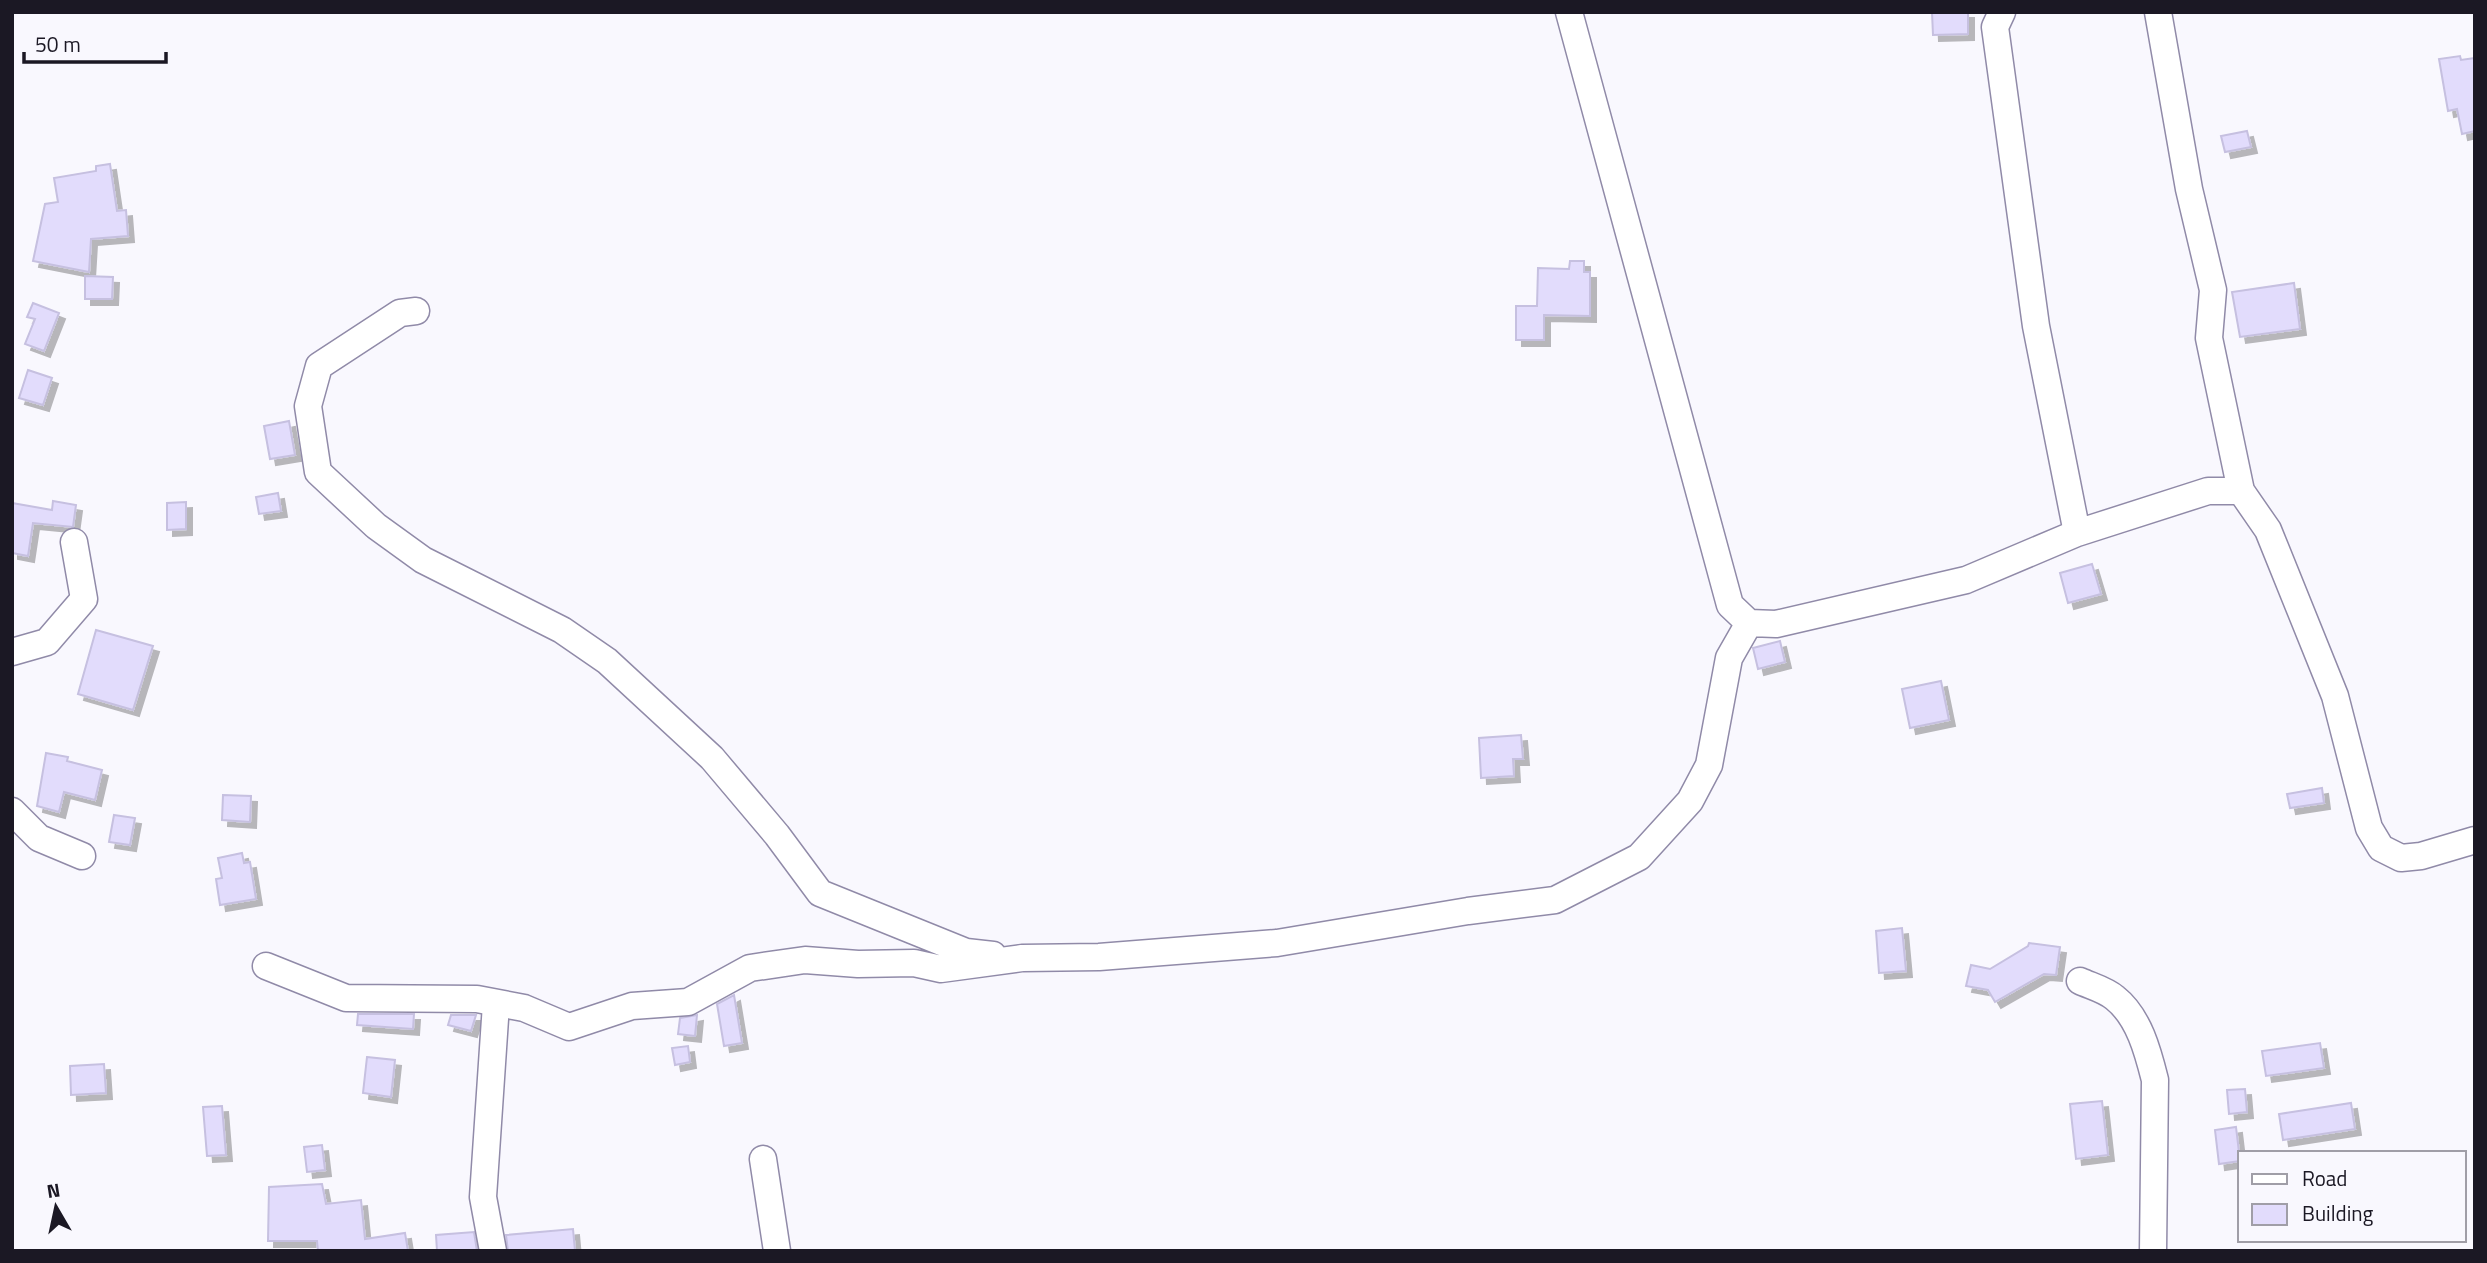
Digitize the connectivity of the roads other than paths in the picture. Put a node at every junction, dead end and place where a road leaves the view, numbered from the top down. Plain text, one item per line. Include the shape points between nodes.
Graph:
1 (1569, 12) edge
2 (2002, 12) edge
3 (2158, 12) edge
4 (416, 311) dead end
5 (2241, 491) junction
6 (2077, 533) junction
7 (74, 542) dead end
8 (1749, 623) junction
9 (12, 652) edge
10 (12, 811) edge
11 (2475, 840) edge
12 (82, 856) dead end
13 (1023, 958) junction
14 (266, 966) dead end
15 (2080, 981) dead end
16 (496, 1004) junction
17 (763, 1159) dead end
18 (493, 1251) edge
19 (778, 1251) edge
20 (2153, 1251) edge

1 - 8 street via 1730,605
2 - 6 street via 1995,27 2036,326
3 - 5 street via 2189,189 2213,290 2209,338
4 - 13 street via 400,313 319,366 308,406 318,472 376,526 423,560 562,630 607,661 712,758 820,893 966,952
5 - 6 street via 2208,491
5 - 11 street via 2268,530 2335,696 2368,828 2381,848 2401,858
6 - 8 street via 1966,580 1776,624
7 - 9 street via 84,599 47,642
8 - 13 street via 1729,658 1709,765 1690,801 1639,857 1555,900 1278,943
10 - 12 street via 39,838
13 - 16 street via 941,969 914,963 805,960 750,968 688,1002 632,1006 569,1027 523,1007
14 - 16 street via 346,998 477,999
15 - 20 street via 2115,998 2144,1040 2152,1066
16 - 18 street via 483,1197
17 - 19 street

